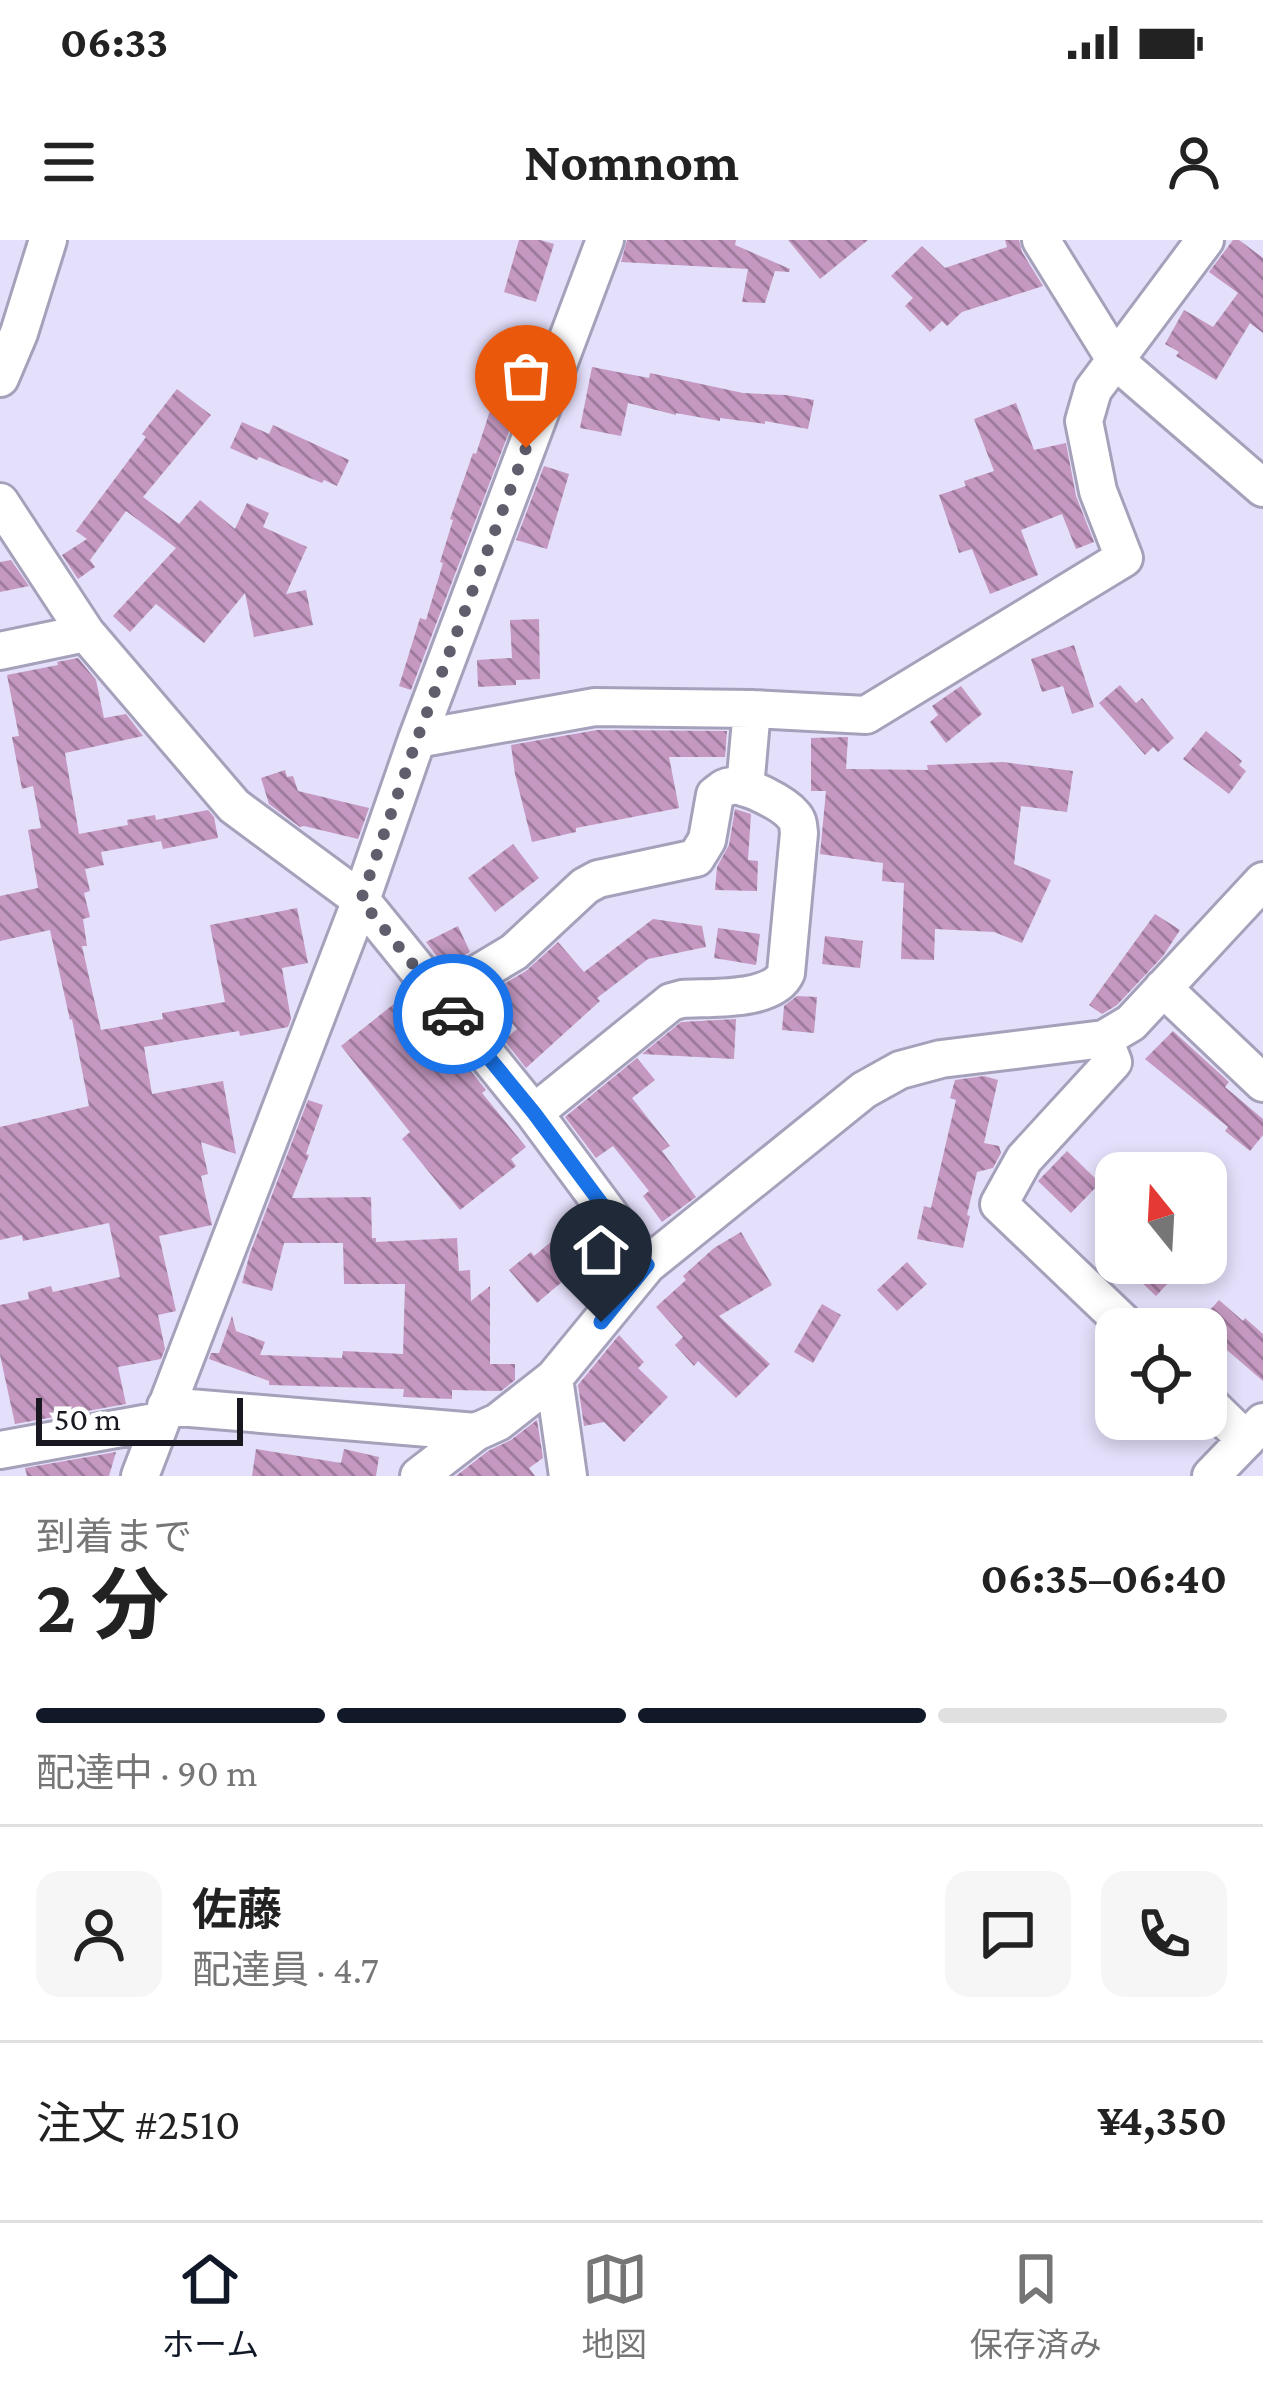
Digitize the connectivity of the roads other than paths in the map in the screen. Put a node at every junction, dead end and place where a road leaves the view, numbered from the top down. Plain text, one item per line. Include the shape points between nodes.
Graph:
1 (48, 240) edge
2 (605, 240) edge
3 (1041, 240) edge
4 (1204, 240) edge
5 (1117, 361) junction
6 (0, 378) edge
7 (1263, 488) edge
8 (0, 502) edge
9 (86, 633) junction
10 (0, 651) edge
11 (752, 709) junction
12 (417, 739) junction
13 (745, 788) junction
14 (1263, 880) edge
15 (361, 900) junction
16 (1163, 988) junction
17 (439, 997) junction
18 (1104, 1039) junction
19 (1263, 1083) edge
20 (534, 1113) junction
21 (647, 1265) junction
22 (1108, 1308) edge
23 (554, 1378) junction
24 (163, 1414) junction
25 (1227, 1415) edge
26 (1254, 1431) edge
27 (476, 1432) junction
28 (0, 1450) edge
29 (140, 1476) edge
30 (419, 1476) edge
31 (568, 1476) edge
32 (1211, 1476) edge

1 - 6 street
2 - 12 street
3 - 5 street
4 - 5 street
5 - 7 street
5 - 11 street via 1093,389 1084,421 1098,491 1124,558 866,715
8 - 9 street
9 - 10 street
9 - 15 street via 234,806
11 - 12 street via 595,707
11 - 13 street
12 - 15 street
13 - 17 street via 715,795 696,858 585,886 514,952
13 - 20 street via 798,822 782,982 761,993 671,1002
14 - 16 street
15 - 17 street
15 - 24 street
16 - 18 street
16 - 19 street
17 - 20 street
18 - 21 street via 900,1070 864,1090
18 - 22 street via 1113,1062 1024,1159 999,1204
20 - 21 street
21 - 23 street
23 - 27 street
23 - 31 street
24 - 27 street
24 - 28 street
24 - 29 street
25 - 26 street
26 - 32 street
27 - 30 street

